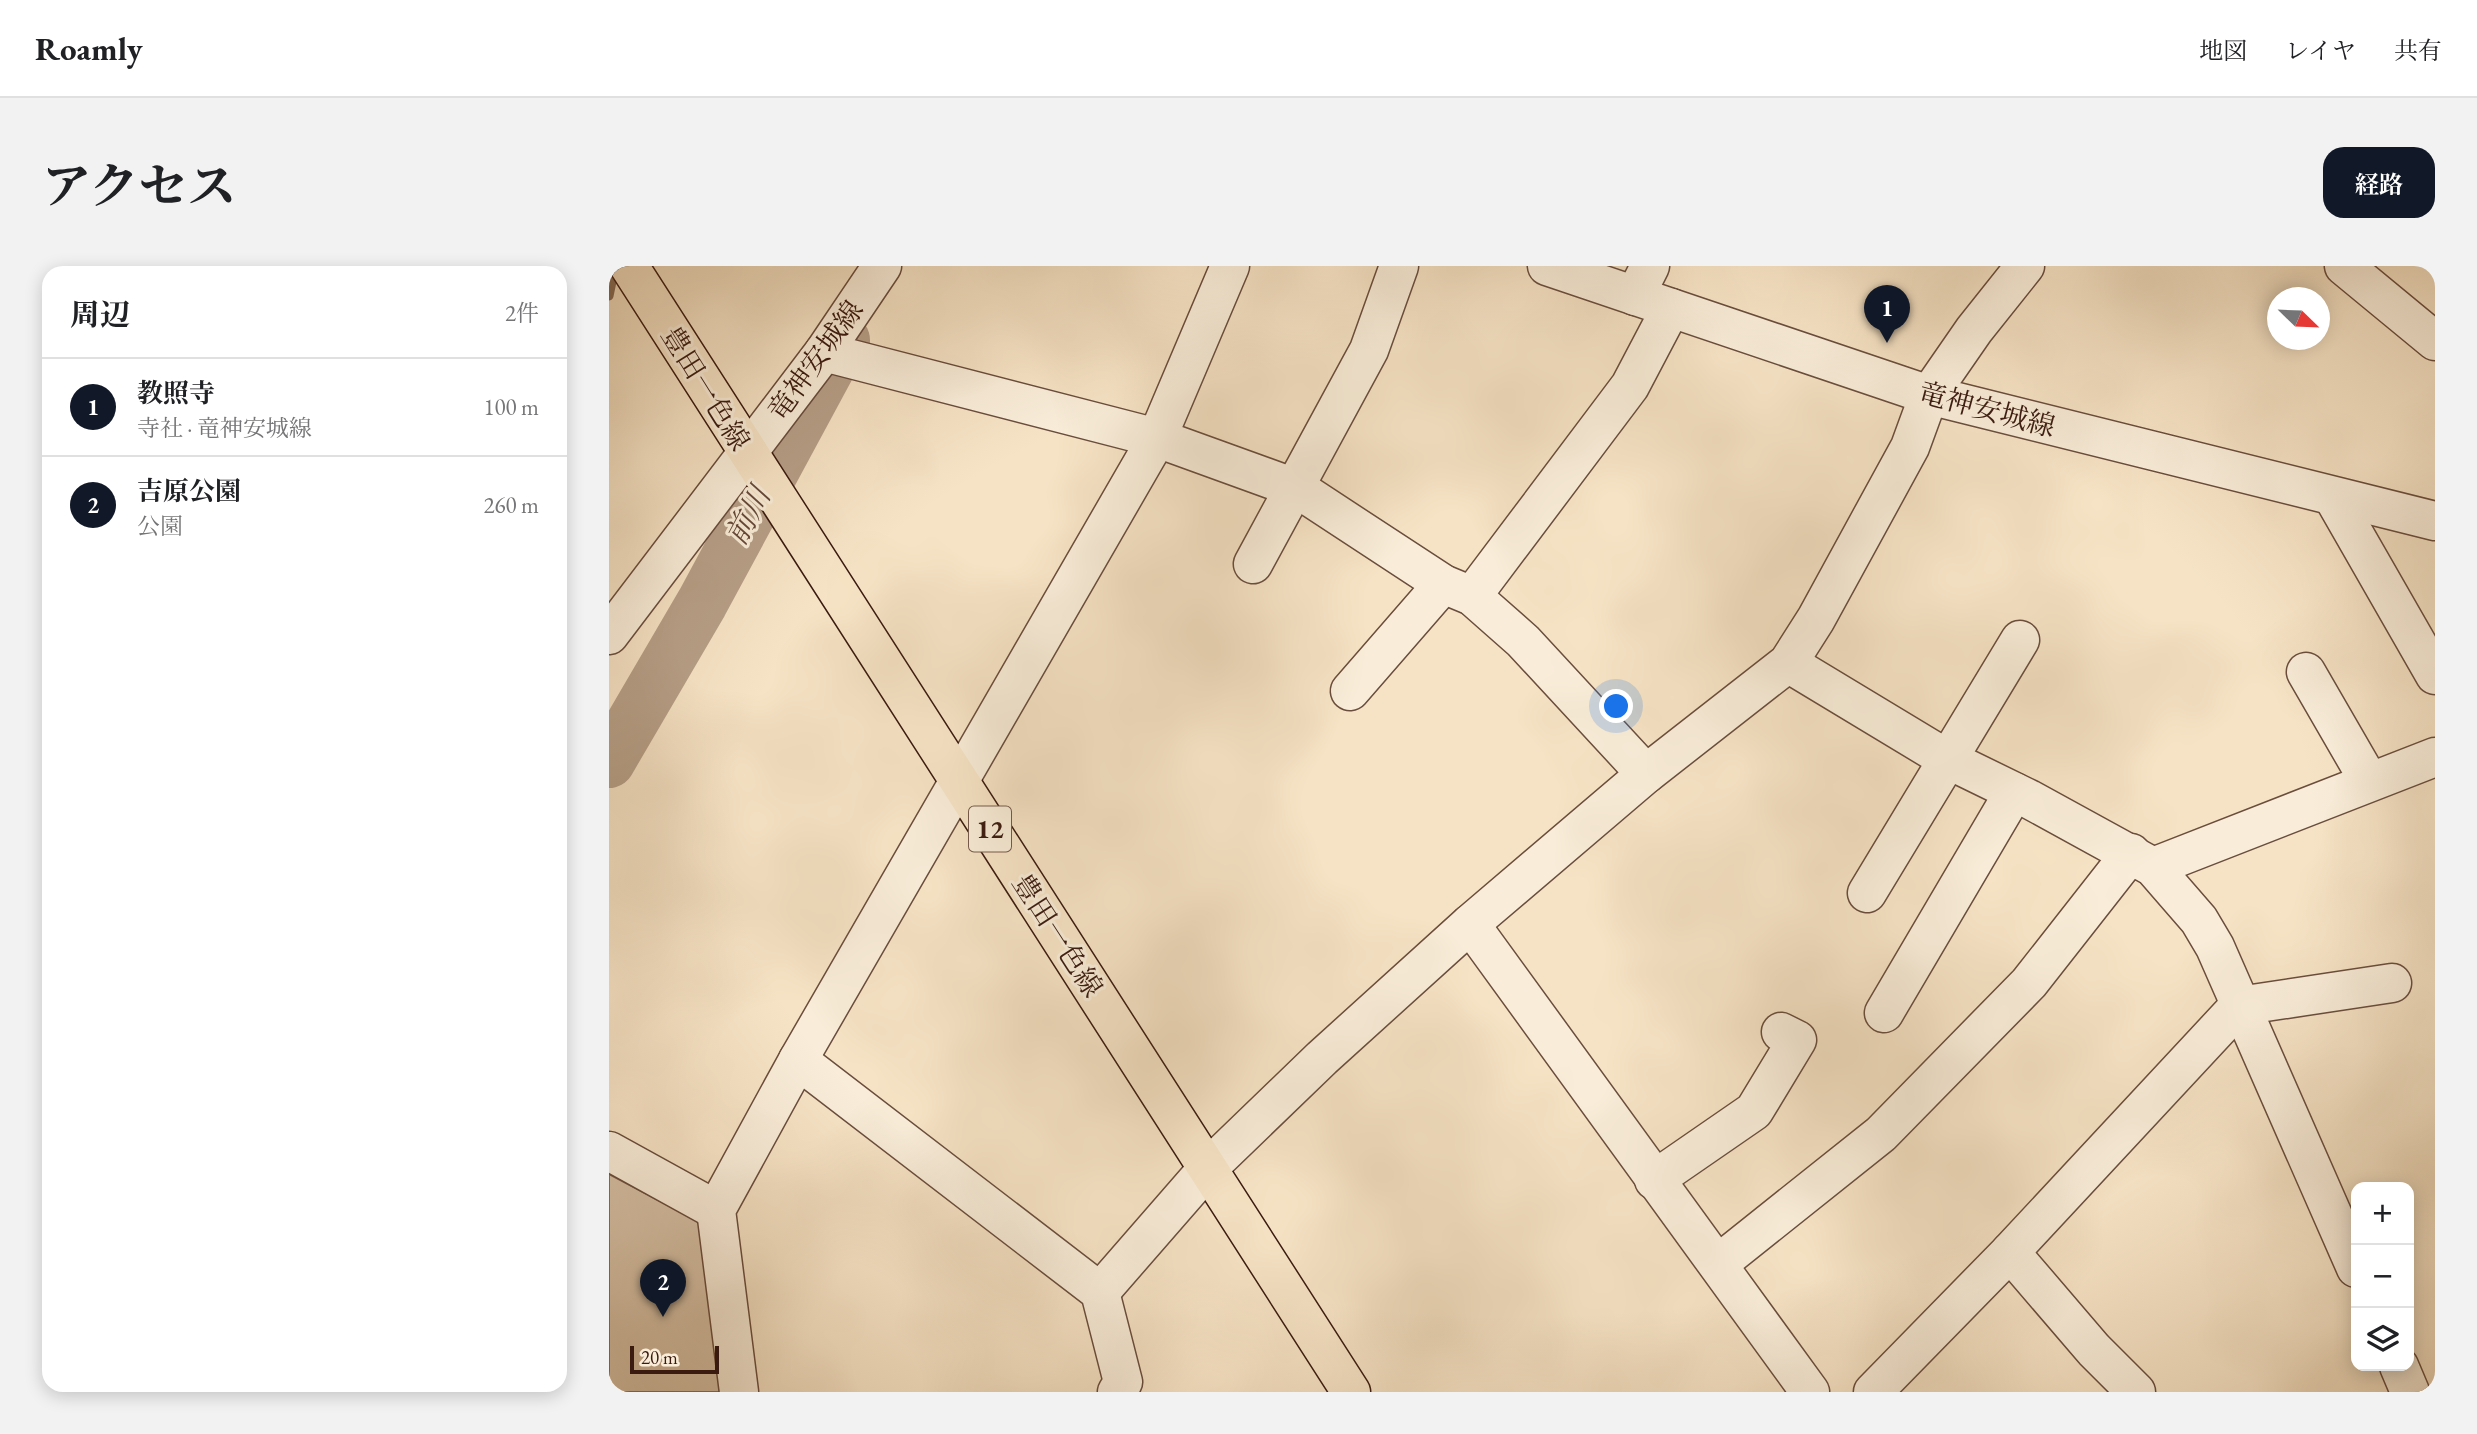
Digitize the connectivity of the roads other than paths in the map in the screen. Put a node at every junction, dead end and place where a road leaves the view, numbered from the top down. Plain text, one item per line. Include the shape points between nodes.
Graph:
1 (629, 266) edge
2 (882, 266) edge
3 (1230, 266) edge
4 (1399, 266) edge
5 (1547, 266) edge
6 (2025, 266) edge
7 (2356, 269) edge
8 (1643, 281) edge
9 (1671, 308) junction
10 (2435, 341) edge
11 (824, 352) junction
12 (1929, 396) junction
13 (1157, 439) junction
14 (747, 453) junction
15 (1293, 488) junction
16 (2333, 497) junction
17 (2435, 522) edge
18 (1253, 564) dead end
19 (1457, 590) junction
20 (609, 635) edge
21 (2020, 640) dead end
22 (1788, 663) junction
23 (2306, 672) dead end
24 (2435, 675) edge
25 (1350, 691) dead end
26 (2435, 757) edge
27 (1947, 759) junction
28 (1646, 774) junction
29 (958, 780) junction
30 (2369, 781) junction
31 (2014, 792) junction
32 (2142, 860) junction
33 (1867, 892) dead end
34 (1470, 923) junction
35 (2392, 982) dead end
36 (2239, 1006) junction
37 (1884, 1013) dead end
38 (1781, 1032) dead end
39 (798, 1060) junction
40 (609, 1151) edge
41 (1208, 1168) junction
42 (1654, 1180) junction
43 (716, 1210) junction
44 (2010, 1252) junction
45 (2351, 1257) edge
46 (1718, 1264) junction
47 (1100, 1292) junction
48 (2401, 1371) edge
49 (1122, 1389) edge
50 (739, 1392) edge
51 (1351, 1392) edge
52 (1810, 1392) edge
53 (1873, 1392) edge
54 (2136, 1392) edge
55 (2410, 1392) edge

1 - 14 main road, 豊田一色線 / 12
2 - 11 street, 竜神安城線
3 - 13 street
4 - 15 street via 1369,350
5 - 8 street, 竜神安城線
6 - 12 street
7 - 10 street
8 - 9 street, 竜神安城線
9 - 12 street, 竜神安城線
9 - 19 street via 1630,386
11 - 13 street
11 - 14 street, 竜神安城線
12 - 16 street, 竜神安城線
12 - 22 street via 1910,447
13 - 15 street
13 - 29 street
14 - 20 street, 竜神安城線
14 - 29 main road, 豊田一色線 / 12
15 - 18 street
15 - 19 street
16 - 17 street, 竜神安城線
16 - 24 street
19 - 25 street
19 - 28 street via 1523,640
21 - 27 street
22 - 27 street
22 - 28 street
23 - 30 street
26 - 30 street
27 - 31 street
27 - 33 street
28 - 34 street
29 - 39 street
29 - 41 main road, 豊田一色線 / 12
30 - 32 street
31 - 32 street
31 - 37 street
32 - 36 street via 2199,920
32 - 46 street via 1881,1134
34 - 41 street
34 - 42 street
35 - 36 street
36 - 44 street
36 - 45 street
38 - 42 street via 1797,1040 1754,1111
39 - 43 street
39 - 47 street
40 - 43 street
41 - 47 street
41 - 51 main road, 豊田一色線 / 12
42 - 46 street
43 - 50 street
44 - 53 street
44 - 54 street
46 - 52 street
47 - 49 street
48 - 55 street

